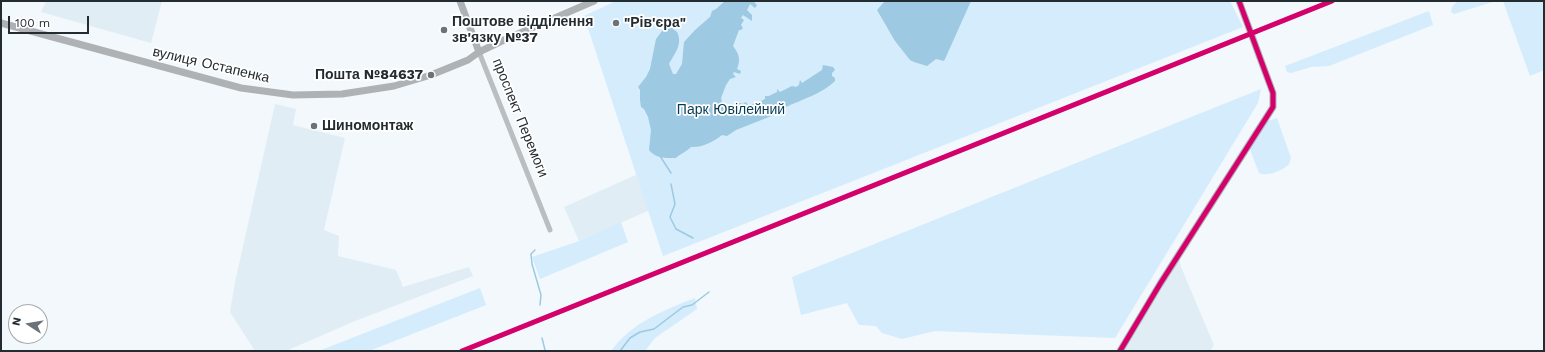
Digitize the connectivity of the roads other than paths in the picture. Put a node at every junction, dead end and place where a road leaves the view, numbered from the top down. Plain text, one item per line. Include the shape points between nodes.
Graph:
1 (460, 1) edge
2 (594, 1) edge
3 (1239, 1) edge
4 (1332, 1) edge
5 (1, 23) edge
6 (1251, 33) junction
7 (479, 52) junction
8 (550, 230) dead end
9 (462, 351) edge
10 (1120, 351) edge

1 - 7 main road, проспект Перемоги
2 - 7 main road, вулиця Остапенка
3 - 6 main road
4 - 6 street
5 - 7 main road, вулиця Остапенка via 241,88 293,95 342,94 394,86 450,68
6 - 9 street
6 - 10 main road via 1273,93 1273,107
7 - 8 street, проспект Перемоги

